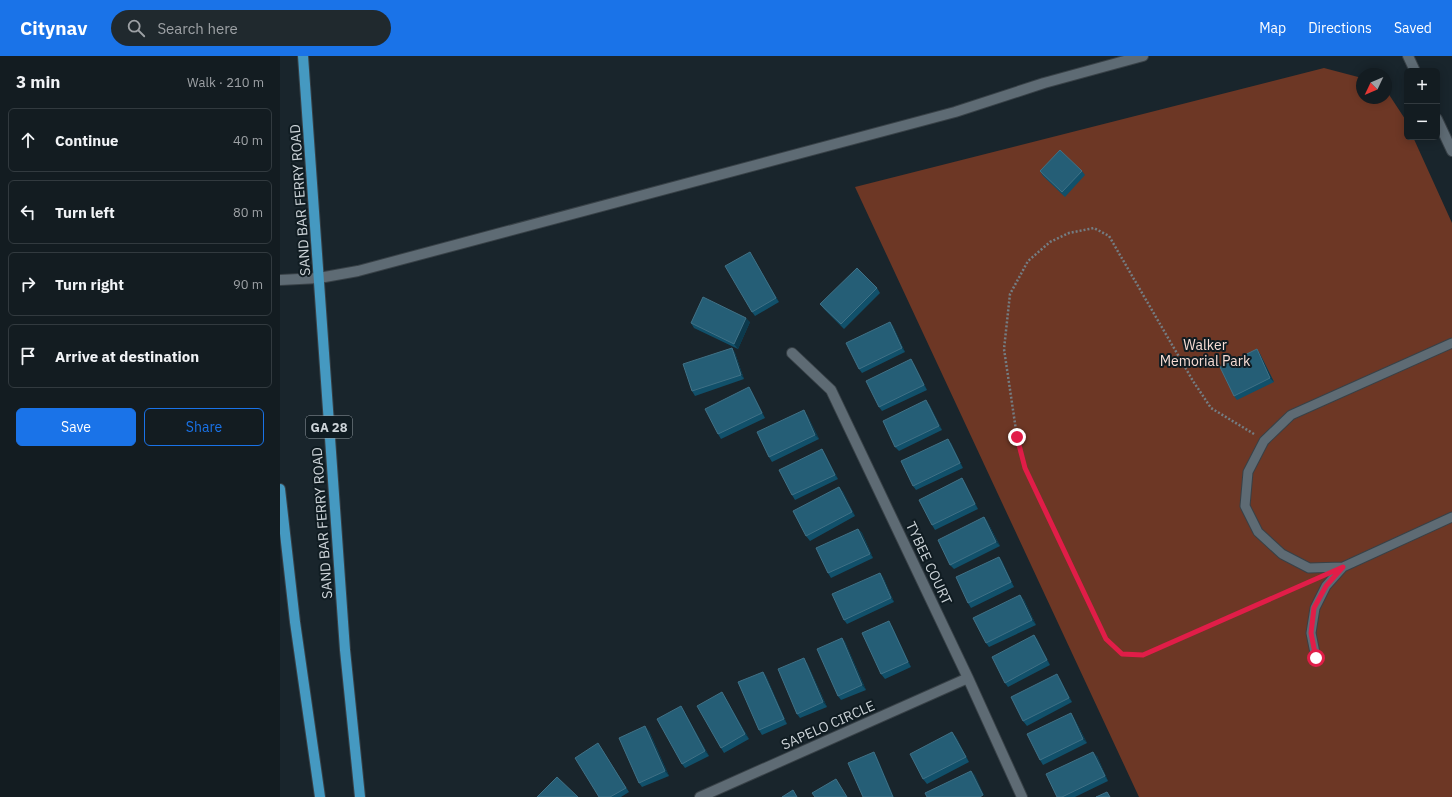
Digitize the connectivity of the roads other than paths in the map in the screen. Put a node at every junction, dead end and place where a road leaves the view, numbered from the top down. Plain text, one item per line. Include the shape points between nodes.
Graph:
1 (303, 56) edge
2 (1143, 56) edge
3 (1408, 56) edge
4 (1414, 68) edge
5 (1440, 125) edge
6 (1452, 151) edge
7 (319, 278) junction
8 (280, 280) edge
9 (1452, 343) edge
10 (792, 353) dead end
11 (280, 489) edge
12 (1452, 517) edge
13 (1343, 567) junction
14 (1316, 658) dead end
15 (968, 678) junction
16 (320, 797) edge
17 (360, 797) edge
18 (700, 797) edge
19 (1022, 797) edge

1 - 7 main road, SAND BAR FERRY ROAD / GA 28
2 - 7 main road via 1044,83 947,114 366,269
3 - 4 main road
5 - 6 main road
7 - 8 main road
7 - 17 main road, SAND BAR FERRY ROAD / GA 28 via 346,650
9 - 13 lane via 1291,415 1264,441 1248,472 1245,506 1258,532 1282,554 1309,568
10 - 15 main road, TYBEE COURT via 831,390
11 - 16 main road via 295,622
12 - 13 lane
13 - 14 lane via 1326,586 1314,608 1311,633
15 - 18 main road, SAPELO CIRCLE
15 - 19 main road, TYBEE COURT

